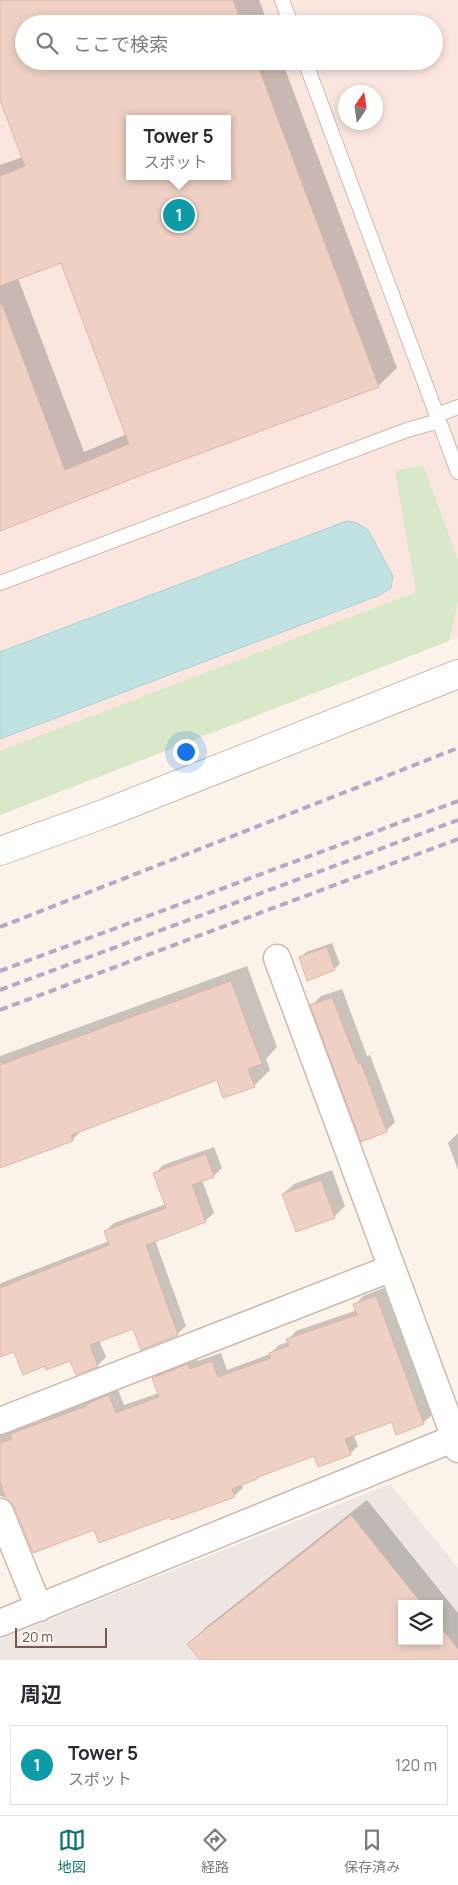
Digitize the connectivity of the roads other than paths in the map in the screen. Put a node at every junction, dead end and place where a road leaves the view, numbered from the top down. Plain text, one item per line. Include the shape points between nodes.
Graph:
1 (282, 0) edge
2 (288, 15) edge
3 (308, 70) edge
4 (458, 407) edge
5 (438, 418) junction
6 (458, 472) edge
7 (0, 583) edge
8 (458, 674) edge
9 (0, 851) edge
10 (277, 958) dead end
11 (392, 1268) junction
12 (0, 1421) edge
13 (457, 1444) edge
14 (0, 1512) edge
15 (39, 1608) junction
16 (0, 1623) edge

1 - 2 lane
3 - 5 lane
4 - 5 lane
5 - 6 lane
5 - 7 lane
8 - 9 street via 106,813
10 - 11 street
11 - 12 street
11 - 13 street
13 - 15 street
14 - 15 street
15 - 16 street

